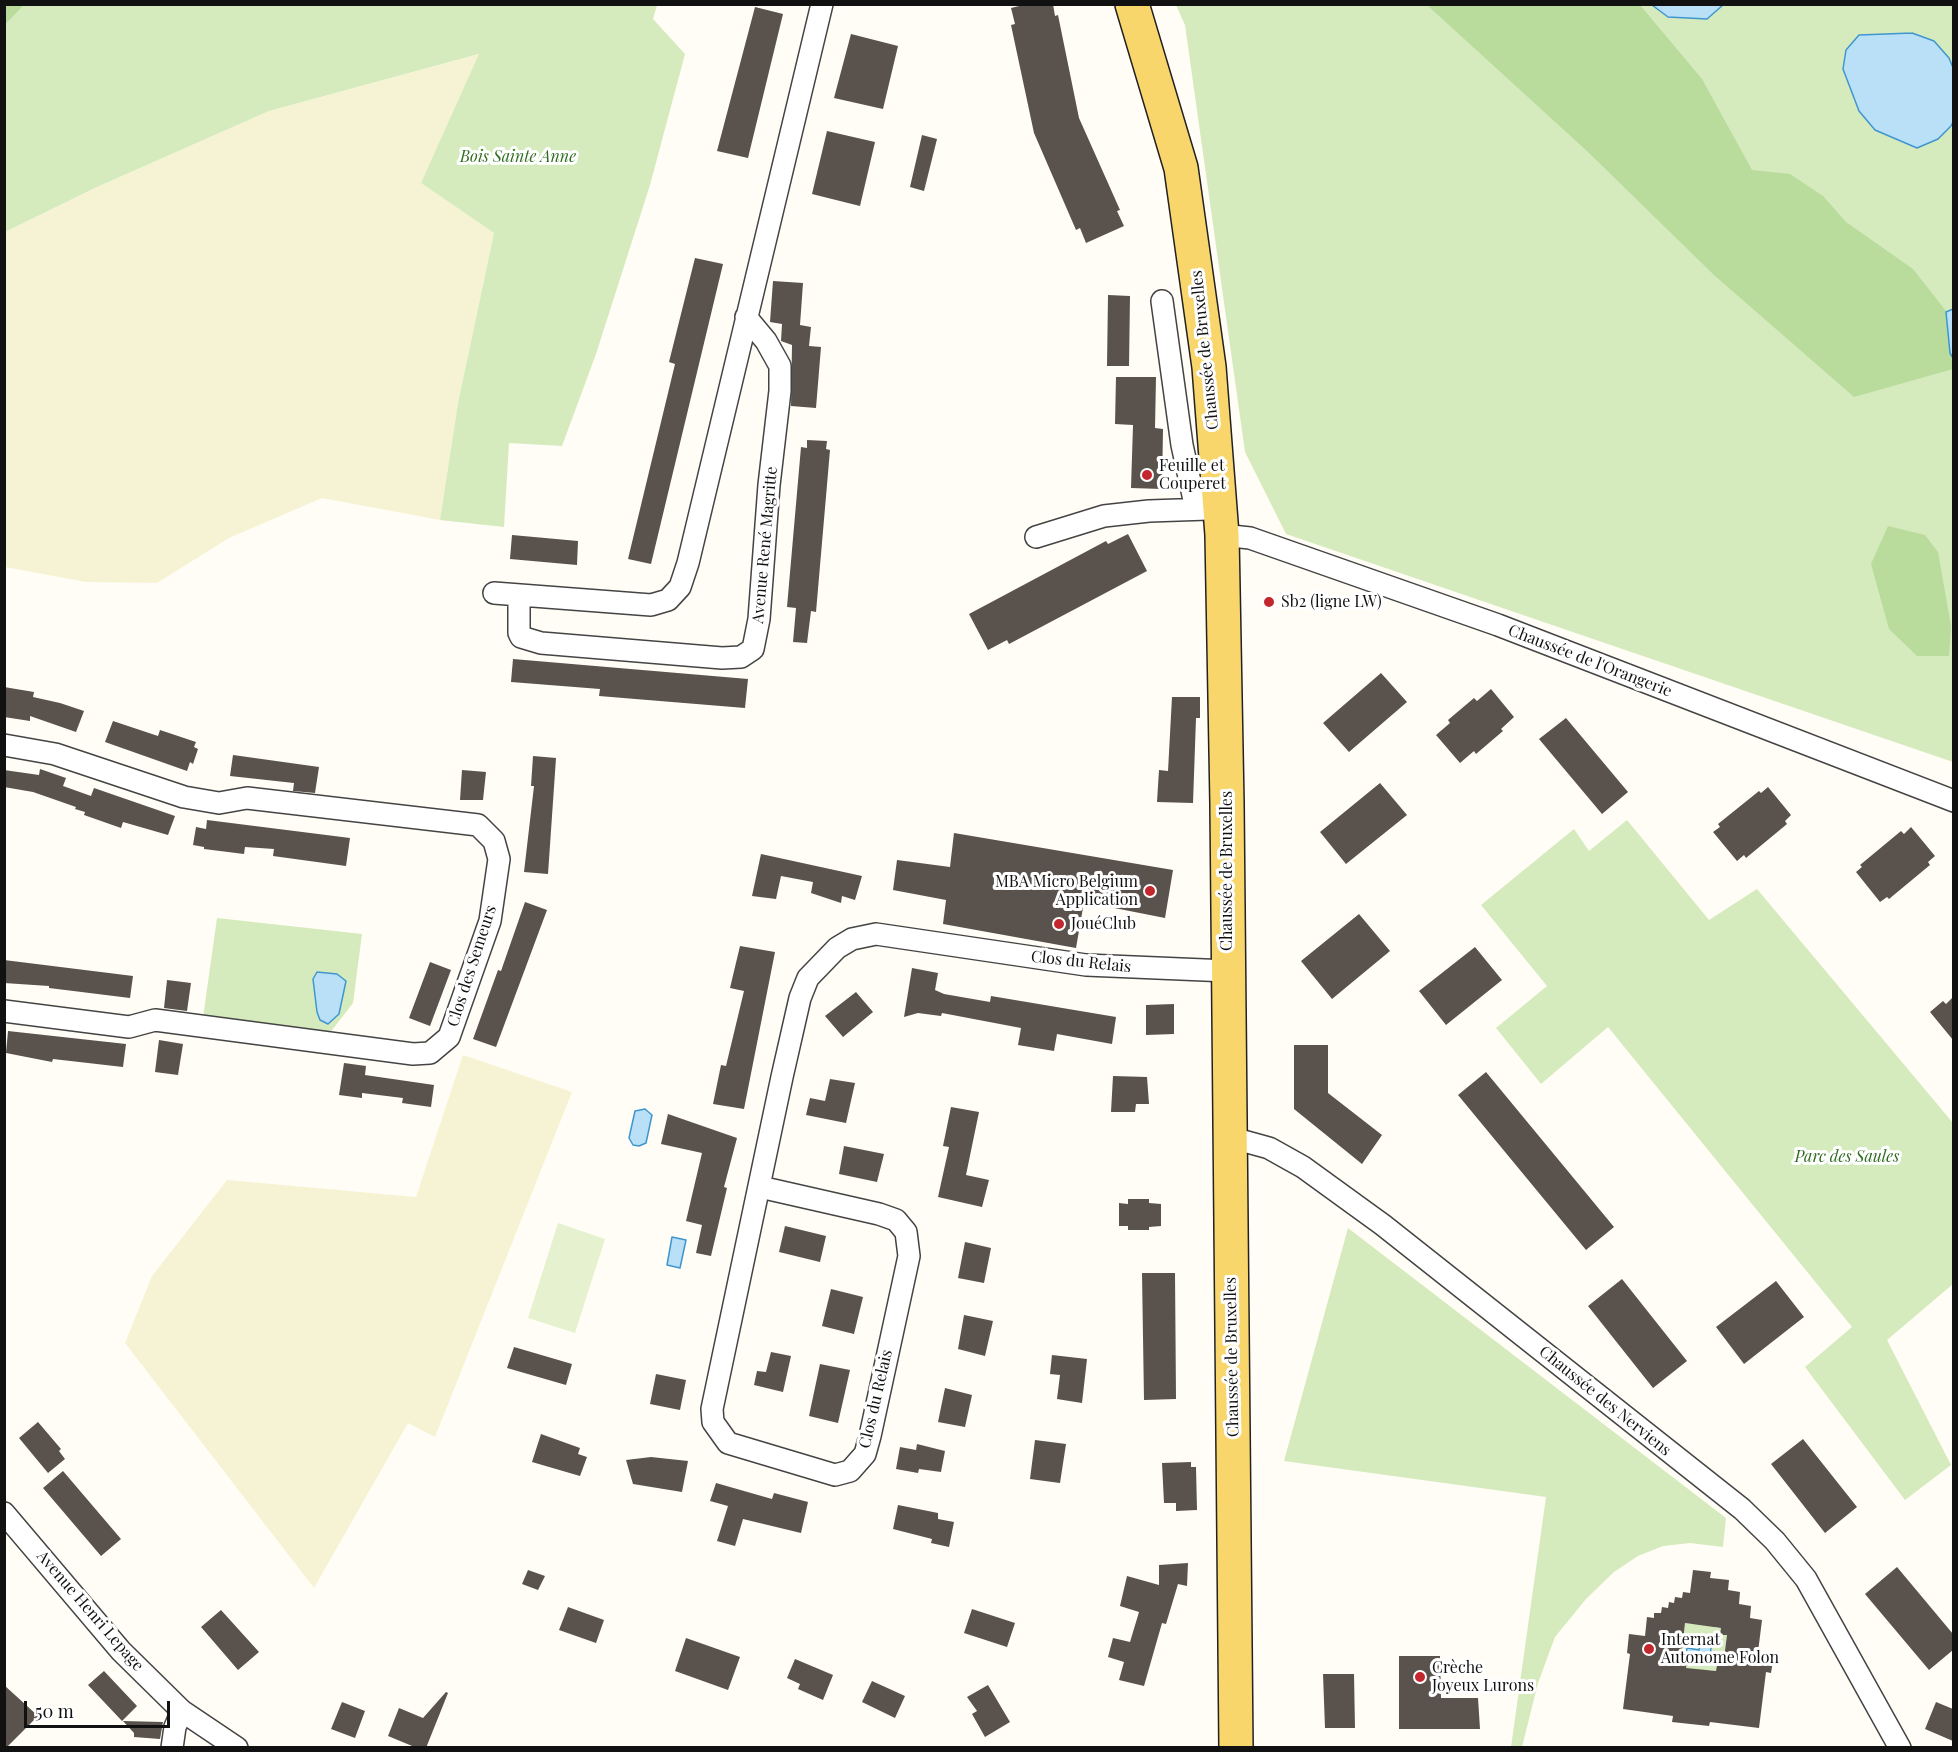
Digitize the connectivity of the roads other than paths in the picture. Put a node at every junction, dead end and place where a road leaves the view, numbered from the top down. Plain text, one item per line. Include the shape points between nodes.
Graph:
1 (822, 4) edge
2 (1132, 4) edge
3 (1162, 301) dead end
4 (746, 317) junction
5 (1212, 518) junction
6 (1036, 537) dead end
7 (494, 593) dead end
8 (519, 596) junction
9 (4, 746) edge
10 (1953, 801) edge
11 (1228, 970) junction
12 (4, 1011) edge
13 (1228, 1137) junction
14 (760, 1188) junction
15 (7, 1524) edge
16 (182, 1711) junction
17 (172, 1748) edge
18 (237, 1748) edge
19 (1236, 1748) edge
20 (1900, 1748) edge

1 - 4 street
2 - 5 main road, Chaussée de Bruxelles via 1181,168 1209,367
3 - 5 street via 1182,445
4 - 8 street via 688,563 674,595 651,605
4 - 8 street, Avenue René Magritte via 780,366 759,619 753,649 741,657 722,658 541,643 519,633
5 - 6 street, Chaussée de l'Orangerie via 1104,516
5 - 10 street, Chaussée de l'Orangerie via 1250,538 1509,629
5 - 11 main road, Chaussée de Bruxelles
7 - 8 street
9 - 12 street, Clos des Semeurs via 55,754 184,797 219,803 247,798 478,825 494,841 499,859 490,921 449,1037 430,1053 413,1054 155,1020 129,1027
11 - 13 main road, Chaussée de Bruxelles
11 - 14 street, Clos du Relais via 1086,965 887,934 852,939 808,978 800,998
13 - 19 main road, Chaussée de Bruxelles
13 - 20 street, Chaussée des Nerviens via 1269,1148 1303,1167 1383,1225 1742,1509 1806,1579
14 - 14 street, Clos du Relais via 716,1388 713,1422 728,1443 742,1449 835,1474 850,1471 865,1454 870,1436 909,1256 906,1232 896,1220 879,1214
15 - 16 street, Avenue Henri Lepage via 121,1651
16 - 17 street
16 - 18 street, Avenue Henri Lepage

